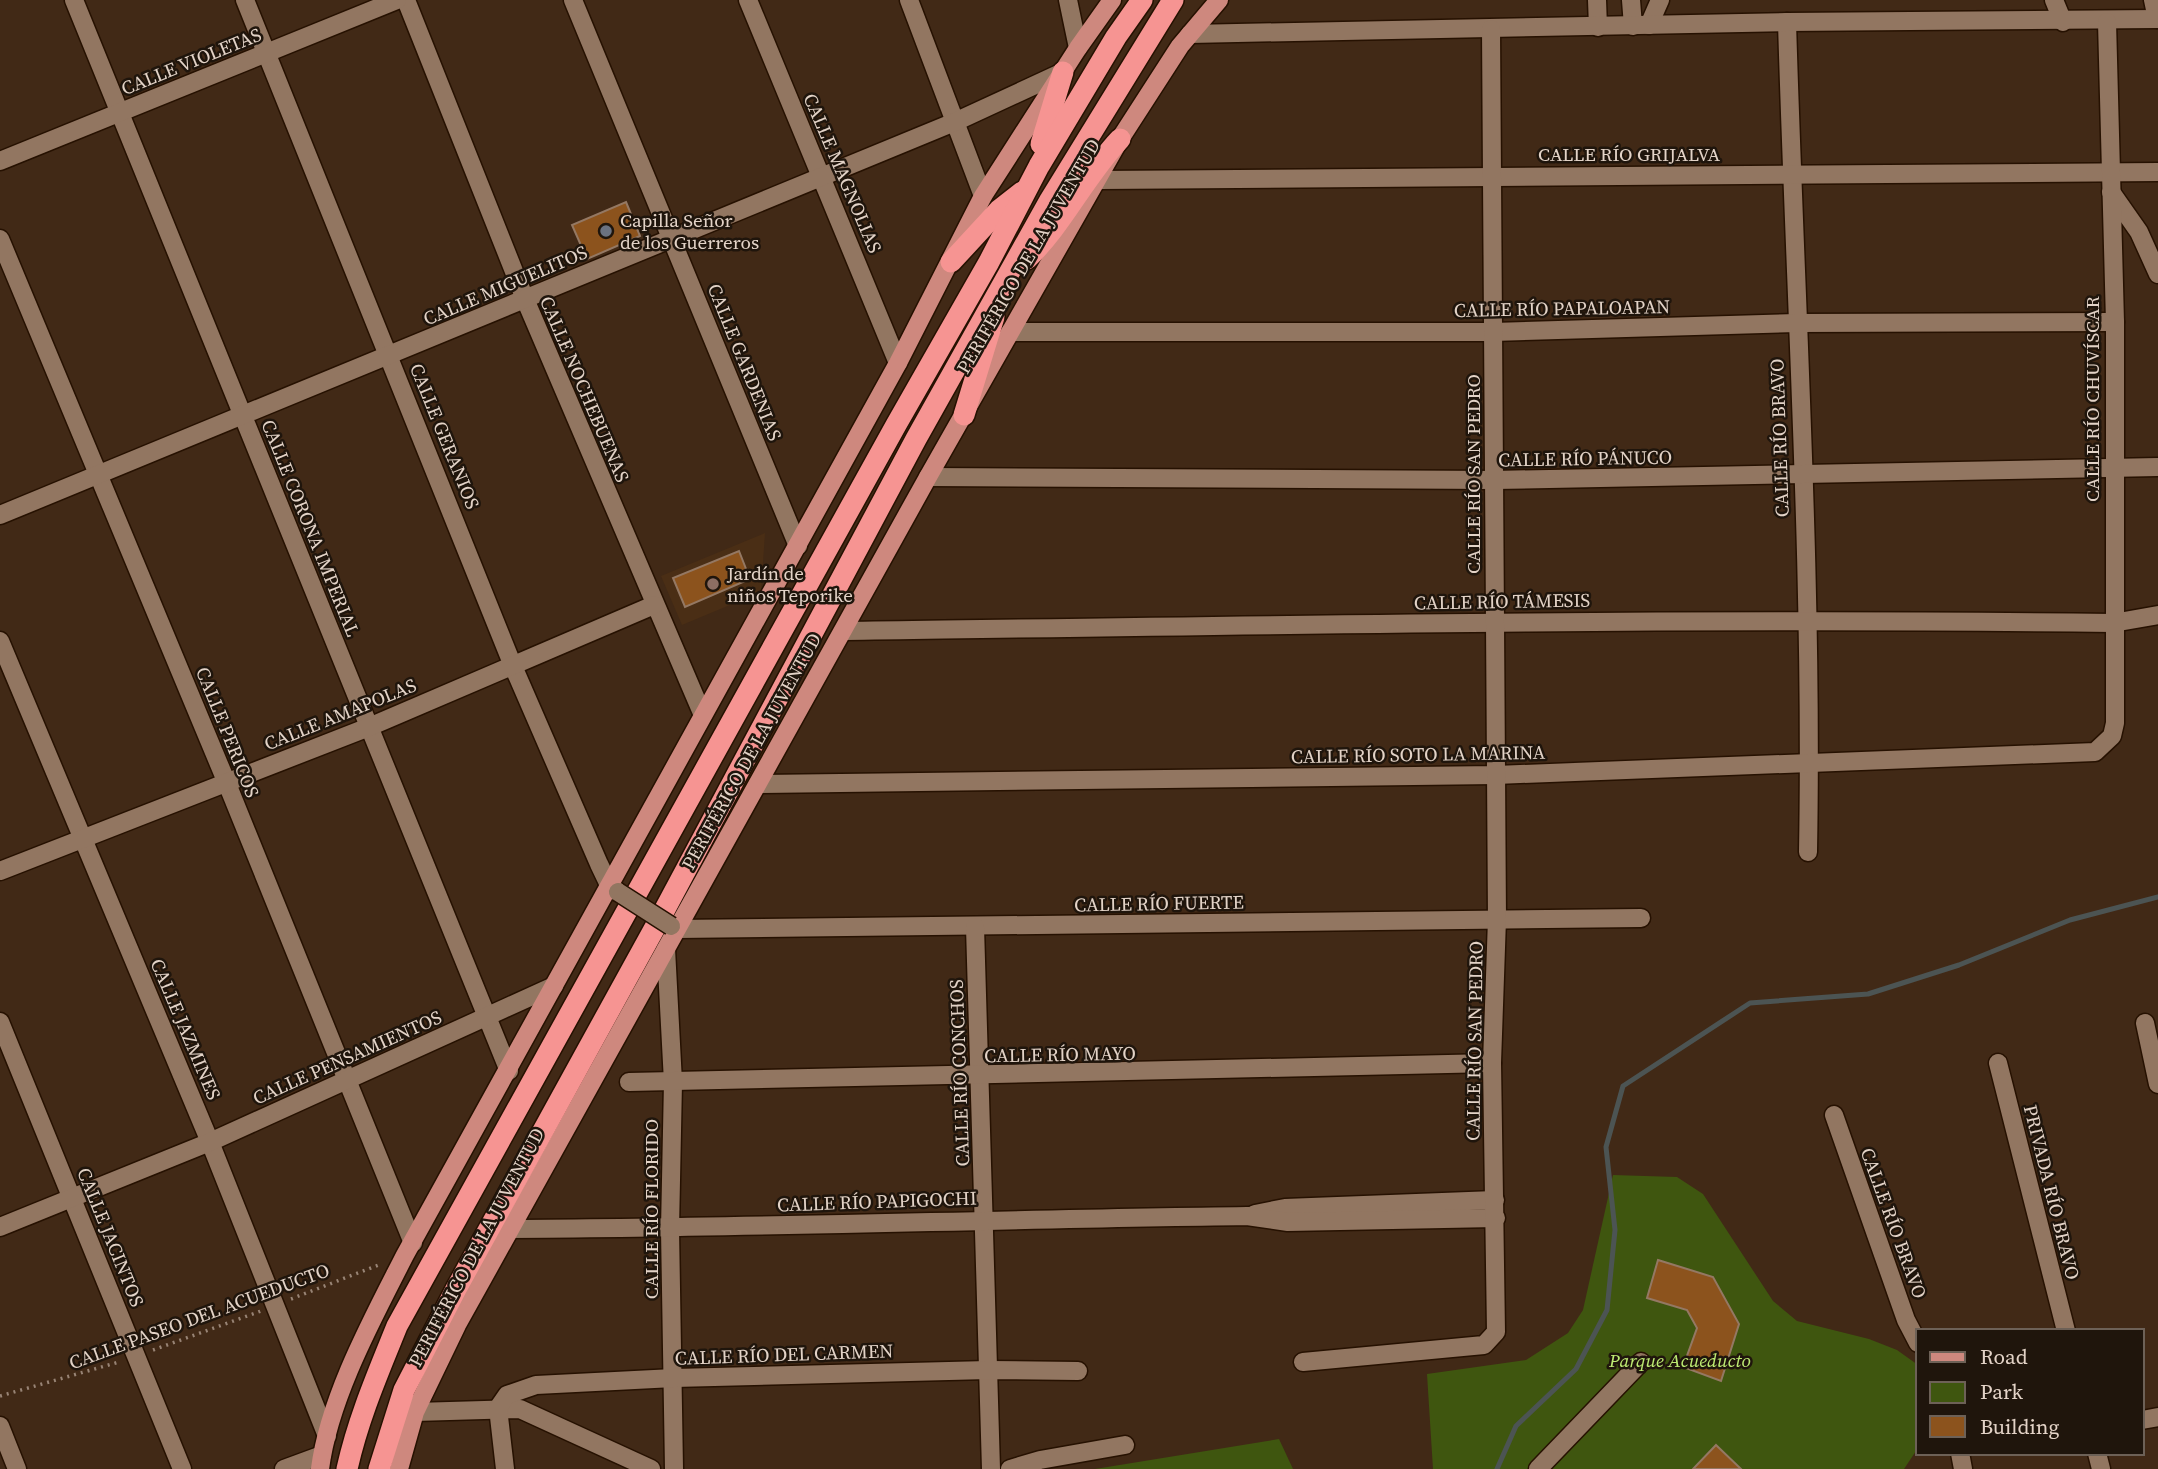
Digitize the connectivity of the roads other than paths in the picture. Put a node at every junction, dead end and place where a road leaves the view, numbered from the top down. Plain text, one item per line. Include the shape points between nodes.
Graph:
1 (74, 0) edge
2 (245, 0) edge
3 (397, 0) edge
4 (406, 0) edge
5 (573, 0) edge
6 (748, 0) edge
7 (909, 0) edge
8 (1068, 0) edge
9 (1112, 0) edge
10 (1142, 0) edge
11 (1173, 0) edge
12 (1219, 0) edge
13 (1597, 0) edge
14 (1631, 0) edge
15 (1660, 0) edge
16 (2054, 0) edge
17 (2153, 0) edge
18 (2157, 19) edge
19 (1787, 22) junction
20 (2063, 22) junction
21 (2107, 22) junction
22 (1641, 25) junction
23 (1598, 26) junction
24 (1491, 29) junction
25 (1190, 34) junction
26 (1077, 48) junction
27 (268, 52) junction
28 (1063, 72) junction
29 (120, 113) junction
30 (957, 121) junction
31 (1120, 139) junction
32 (0, 161) edge
33 (1039, 166) junction
34 (2109, 172) junction
35 (2158, 172) edge
36 (1492, 175) junction
37 (1791, 176) junction
38 (821, 177) junction
39 (1100, 180) junction
40 (1027, 189) junction
41 (2110, 192) junction
42 (983, 196) junction
43 (0, 239) edge
44 (671, 239) junction
45 (951, 262) junction
46 (2158, 274) edge
47 (1010, 275) junction
48 (998, 296) junction
49 (524, 299) junction
50 (2115, 322) junction
51 (1797, 323) junction
52 (1010, 332) junction
53 (1493, 332) junction
54 (390, 355) junction
55 (898, 363) junction
56 (964, 415) junction
57 (242, 416) junction
58 (2113, 465) junction
59 (2158, 467) edge
60 (1802, 474) junction
61 (99, 475) junction
62 (929, 477) junction
63 (1494, 480) junction
64 (0, 515) edge
65 (798, 545) junction
66 (654, 605) junction
67 (2158, 615) edge
68 (1805, 620) junction
69 (1495, 622) junction
70 (2113, 623) junction
71 (845, 631) junction
72 (0, 641) edge
73 (513, 666) junction
74 (702, 713) junction
75 (369, 727) junction
76 (2078, 755) joint
77 (1810, 764) junction
78 (1496, 775) junction
79 (226, 781) junction
80 (758, 784) junction
81 (83, 837) junction
82 (1808, 852) dead end
83 (0, 871) edge
84 (614, 889) junction
85 (1641, 918) dead end
86 (1497, 919) junction
87 (674, 927) junction
88 (975, 927) junction
89 (666, 949) junction
90 (554, 986) junction
91 (488, 1016) junction
92 (0, 1022) edge
93 (2145, 1023) dead end
94 (1492, 1063) junction
95 (1997, 1063) dead end
96 (509, 1071) junction
97 (980, 1077) junction
98 (348, 1080) junction
99 (629, 1082) dead end
100 (673, 1082) junction
101 (2158, 1084) edge
102 (1834, 1115) dead end
103 (210, 1142) junction
104 (73, 1197) junction
105 (1496, 1209) junction
106 (985, 1219) junction
107 (0, 1227) edge
108 (509, 1229) junction
109 (670, 1229) junction
110 (409, 1249) junction
111 (2065, 1329) edge
112 (1916, 1339) edge
113 (1303, 1362) dead end
114 (1641, 1363) dead end
115 (988, 1370) junction
116 (1078, 1371) dead end
117 (674, 1378) junction
118 (498, 1408) junction
119 (415, 1412) junction
120 (0, 1426) edge
121 (327, 1436) junction
122 (1125, 1445) dead end
123 (321, 1462) edge
124 (17, 1469) edge
125 (182, 1469) edge
126 (284, 1469) edge
127 (347, 1469) edge
128 (379, 1469) edge
129 (399, 1469) edge
130 (505, 1469) edge
131 (651, 1469) edge
132 (674, 1469) edge
133 (991, 1469) edge
134 (1010, 1469) edge
135 (1538, 1469) edge

1 - 29 street, CALLE CORONA IMPERIAL
2 - 27 street, CALLE GERANIOS
3 - 27 street, CALLE VIOLETAS
4 - 49 street, CALLE NOCHEBUENAS
5 - 44 street, CALLE GARDENIAS
6 - 38 street, CALLE MAGNOLIAS
7 - 30 street
8 - 26 street
9 - 26 main road
10 - 33 highway, PERIFÉRICO DE LA JUVENTUD
11 - 47 highway, PERIFÉRICO DE LA JUVENTUD via 1057,188
12 - 25 main road, PERIFÉRICO DE LA JUVENTUD
13 - 23 street
14 - 22 street
15 - 22 street
16 - 20 street
17 - 18 street
18 - 21 street
19 - 20 street
19 - 22 street
19 - 37 street, CALLE RÍO BRAVO
20 - 21 street
21 - 34 street, CALLE RÍO CHUVÍSCAR
22 - 23 street
23 - 24 street
24 - 25 street
24 - 36 street, CALLE RÍO SAN PEDRO
25 - 31 main road, PERIFÉRICO DE LA JUVENTUD
26 - 28 main road
27 - 29 street, CALLE VIOLETAS
27 - 54 street, CALLE GERANIOS
28 - 30 street, CALLE MIGUELITOS
28 - 33 highway via 1040,145
28 - 42 main road
29 - 32 street, CALLE VIOLETAS
29 - 57 street, CALLE CORONA IMPERIAL
30 - 38 street, CALLE MIGUELITOS
30 - 42 street
31 - 39 main road, PERIFÉRICO DE LA JUVENTUD
31 - 47 highway via 1046,238
33 - 40 highway, PERIFÉRICO DE LA JUVENTUD
34 - 35 street, CALLE RÍO GRIJALVA
34 - 37 street, CALLE RÍO GRIJALVA
34 - 41 street, CALLE RÍO CHUVÍSCAR
36 - 37 street, CALLE RÍO GRIJALVA
36 - 39 street, CALLE RÍO GRIJALVA
36 - 53 street, CALLE RÍO SAN PEDRO
37 - 51 street, CALLE RÍO BRAVO
38 - 44 street, CALLE MIGUELITOS
38 - 55 street, CALLE MAGNOLIAS
39 - 52 main road, PERIFÉRICO DE LA JUVENTUD
40 - 45 highway via 1007,201
40 - 127 highway, PERIFÉRICO DE LA JUVENTUD via 397,1326 358,1425
41 - 46 street via 2139,232
41 - 50 street, CALLE RÍO CHUVÍSCAR
42 - 45 main road
43 - 61 street, CALLE PERICOS
44 - 49 street, CALLE MIGUELITOS
44 - 65 street, CALLE GARDENIAS
45 - 55 main road
47 - 48 highway, PERIFÉRICO DE LA JUVENTUD
48 - 56 highway
48 - 128 highway, PERIFÉRICO DE LA JUVENTUD via 456,1289 404,1390
49 - 54 street, CALLE MIGUELITOS
49 - 66 street, CALLE NOCHEBUENAS
50 - 51 street, CALLE RÍO PAPALOAPAN
50 - 58 street, CALLE RÍO CHUVÍSCAR
51 - 53 street, CALLE RÍO PAPALOAPAN
51 - 60 street, CALLE RÍO BRAVO
52 - 53 street, CALLE RÍO PAPALOAPAN
52 - 56 main road, PERIFÉRICO DE LA JUVENTUD
53 - 63 street, CALLE RÍO SAN PEDRO
54 - 57 street, CALLE MIGUELITOS
54 - 73 street, CALLE GERANIOS
55 - 65 main road
56 - 62 main road, PERIFÉRICO DE LA JUVENTUD
57 - 61 street, CALLE MIGUELITOS
57 - 75 street, CALLE CORONA IMPERIAL
58 - 59 street, CALLE RÍO PÁNUCO
58 - 60 street, CALLE RÍO PÁNUCO
58 - 70 street, CALLE RÍO CHUVÍSCAR
60 - 63 street, CALLE RÍO PÁNUCO
60 - 68 street, CALLE RÍO BRAVO
61 - 64 street, CALLE MIGUELITOS
61 - 79 street, CALLE PERICOS
62 - 63 street, CALLE RÍO PÁNUCO
62 - 71 main road, PERIFÉRICO DE LA JUVENTUD
63 - 69 street, CALLE RÍO SAN PEDRO
65 - 74 main road
66 - 73 street, CALLE AMAPOLAS
66 - 74 street, CALLE NOCHEBUENAS
67 - 70 street, CALLE RÍO TÁMESIS
68 - 69 street, CALLE RÍO TÁMESIS
68 - 70 street, CALLE RÍO TÁMESIS
68 - 77 street, CALLE RÍO BRAVO
69 - 71 street, CALLE RÍO TÁMESIS
69 - 78 street, CALLE RÍO SAN PEDRO
70 - 76 street, CALLE RÍO CHUVÍSCAR via 2115,723 2106,744
71 - 80 main road, PERIFÉRICO DE LA JUVENTUD
72 - 81 street, CALLE JAZMINES
73 - 75 street, CALLE AMAPOLAS
73 - 84 street, CALLE GERANIOS
74 - 84 main road
75 - 79 street, CALLE AMAPOLAS
75 - 91 street, CALLE CORONA IMPERIAL
76 - 77 street, CALLE RÍO SOTO LA MARINA
77 - 78 street, CALLE RÍO SOTO LA MARINA
77 - 82 street, CALLE RÍO BRAVO
78 - 80 street, CALLE RÍO SOTO LA MARINA
78 - 86 street, CALLE RÍO SAN PEDRO
79 - 81 street, CALLE AMAPOLAS
79 - 98 street, CALLE PERICOS
80 - 87 main road, PERIFÉRICO DE LA JUVENTUD
81 - 83 street, CALLE AMAPOLAS
81 - 103 street, CALLE JAZMINES
84 - 87 street, bridge
84 - 90 main road
85 - 86 street, CALLE RÍO FUERTE
86 - 88 street, CALLE RÍO FUERTE
86 - 94 street, CALLE RÍO SAN PEDRO
87 - 88 street, CALLE RÍO FUERTE
87 - 89 main road, PERIFÉRICO DE LA JUVENTUD
88 - 97 street, CALLE RÍO CONCHOS
89 - 100 street, CALLE RÍO FLORIDO
89 - 108 main road, PERIFÉRICO DE LA JUVENTUD
90 - 91 street, CALLE PENSAMIENTOS
90 - 96 main road
91 - 96 street, CALLE CORONA IMPERIAL
91 - 98 street, CALLE PENSAMIENTOS
92 - 104 street, CALLE JACINTOS
93 - 101 street
94 - 97 street, CALLE RÍO MAYO
94 - 105 street, CALLE RÍO SAN PEDRO
95 - 111 street, PRIVADA RÍO BRAVO
96 - 110 main road
97 - 100 street, CALLE RÍO MAYO
97 - 106 street, CALLE RÍO CONCHOS
98 - 103 street, CALLE PENSAMIENTOS
98 - 110 street, CALLE PERICOS
99 - 100 street, CALLE RÍO MAYO
100 - 109 street, CALLE RÍO FLORIDO
102 - 112 street, CALLE RÍO BRAVO
103 - 104 street, CALLE PENSAMIENTOS
103 - 121 street, CALLE JAZMINES
104 - 107 street, CALLE PENSAMIENTOS
104 - 125 street, CALLE JACINTOS
105 - 106 street, CALLE RÍO PAPIGOCHI via 1288,1222 1247,1216
105 - 113 street, CALLE RÍO SAN PEDRO via 1497,1324 1493,1338 1483,1345
106 - 109 street, CALLE RÍO PAPIGOCHI
106 - 115 street, CALLE RÍO CONCHOS
108 - 109 street, CALLE RÍO PAPIGOCHI
108 - 119 main road, PERIFÉRICO DE LA JUVENTUD
109 - 117 street, CALLE RÍO FLORIDO
110 - 121 main road via 349,1376
114 - 135 street
115 - 116 street, CALLE RÍO DEL CARMEN
115 - 117 street, CALLE RÍO DEL CARMEN
115 - 133 street, CALLE RÍO CONCHOS
117 - 118 street, CALLE RÍO DEL CARMEN via 537,1385 508,1395
117 - 132 street, CALLE RÍO FLORIDO
118 - 119 street
118 - 130 street
118 - 131 street via 532,1413
119 - 129 main road, PERIFÉRICO DE LA JUVENTUD
120 - 124 street
121 - 123 main road
122 - 134 street
123 - 126 street

